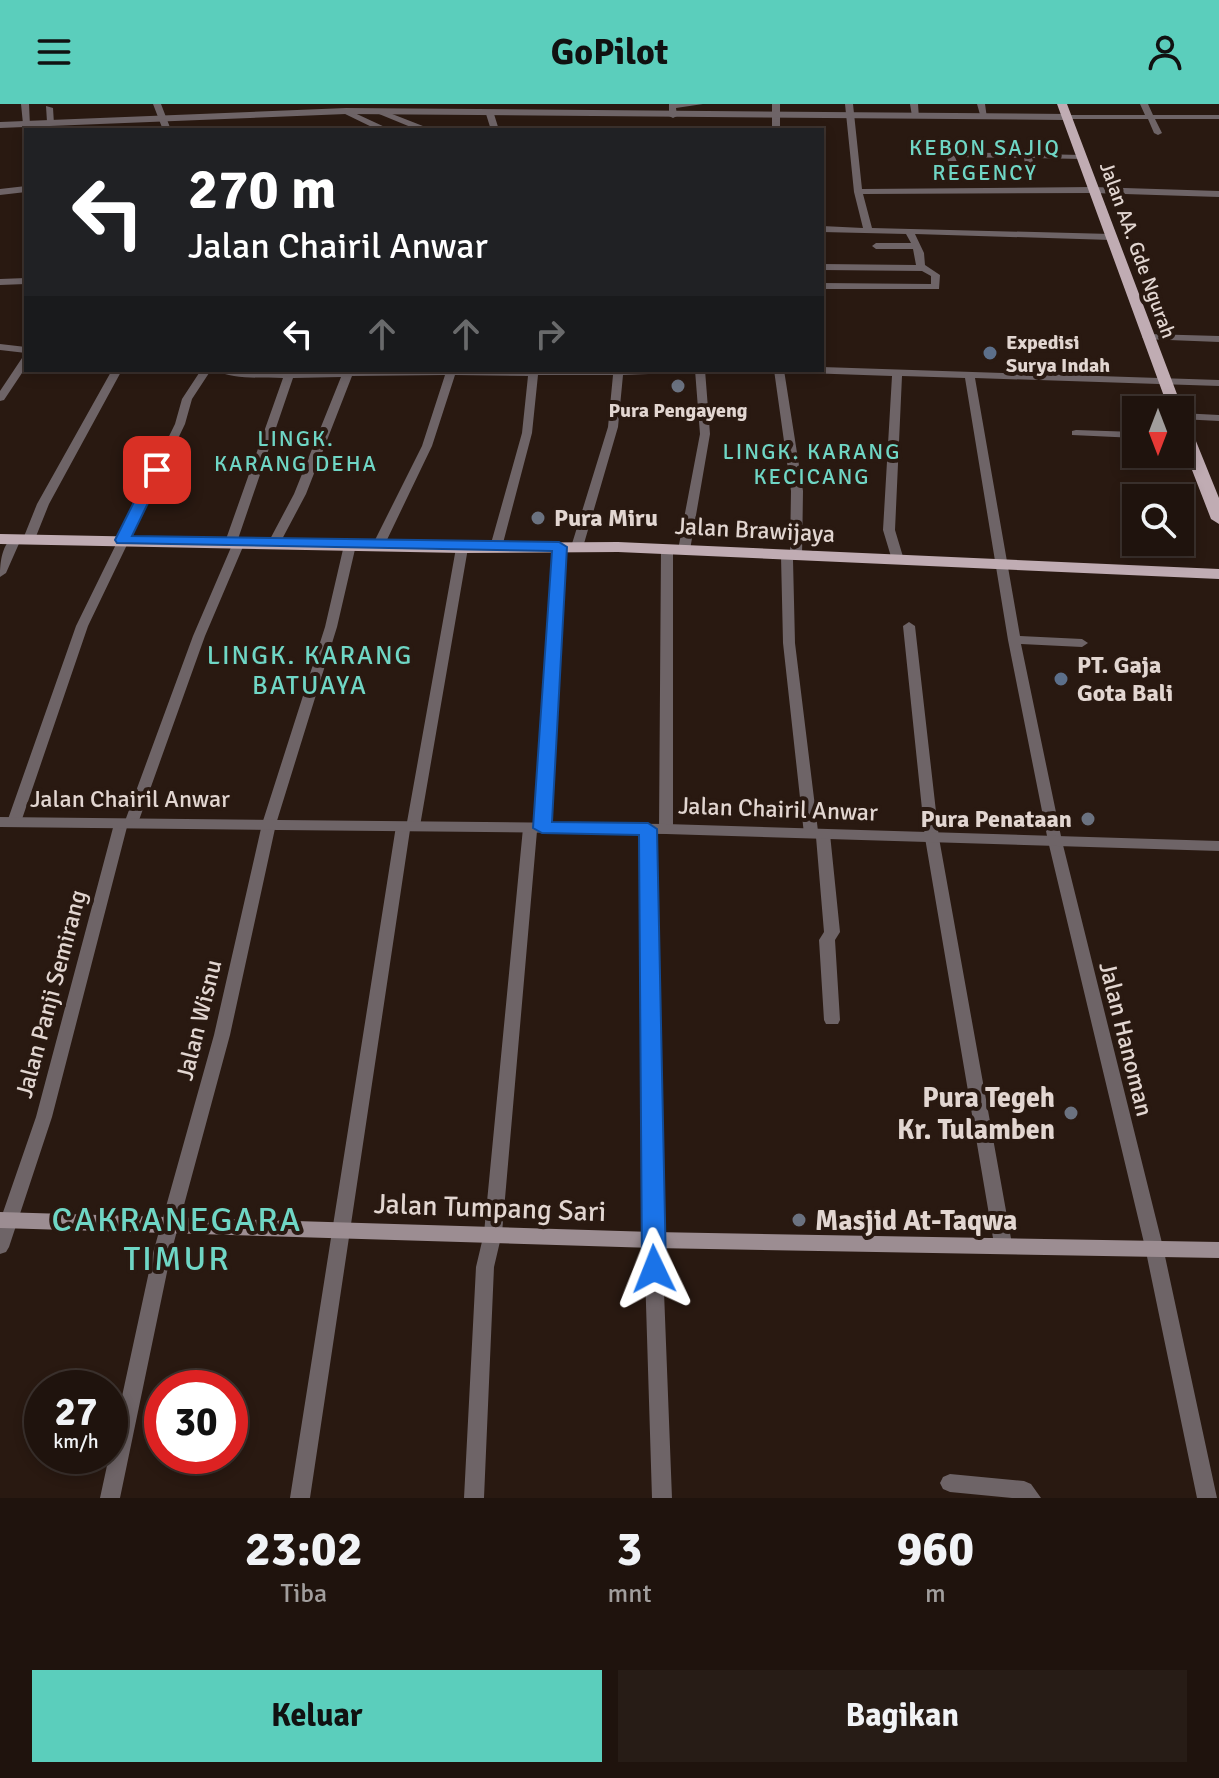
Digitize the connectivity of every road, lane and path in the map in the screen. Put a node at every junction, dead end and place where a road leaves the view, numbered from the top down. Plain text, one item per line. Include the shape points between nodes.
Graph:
1 (25, 104) edge
2 (157, 104) edge
3 (699, 104) edge
4 (776, 104) edge
5 (849, 104) edge
6 (914, 104) edge
7 (981, 104) edge
8 (1144, 104) edge
9 (1210, 105) edge
10 (49, 108) dead end
11 (532, 109) edge
12 (1064, 110) edge
13 (346, 111) junction
14 (321, 112) junction
15 (382, 112) junction
16 (490, 114) junction
17 (673, 116) junction
18 (776, 116) junction
19 (916, 116) junction
20 (984, 116) junction
21 (161, 117) junction
22 (850, 117) junction
23 (1149, 117) junction
24 (1218, 118) edge
25 (51, 122) junction
26 (27, 124) junction
27 (0, 125) edge
28 (166, 128) edge
29 (323, 128) edge
30 (380, 128) edge
31 (420, 128) edge
32 (494, 128) edge
33 (776, 128) edge
34 (1158, 133) dead end
35 (1028, 156) junction
36 (1082, 157) junction
37 (918, 177) dead end
38 (24, 189) edge
39 (1093, 190) junction
40 (0, 192) edge
41 (858, 192) junction
42 (923, 192) junction
43 (1219, 194) edge
44 (824, 229) edge
45 (866, 231) junction
46 (910, 233) junction
47 (1111, 237) junction
48 (876, 246) dead end
49 (916, 246) junction
50 (824, 267) edge
51 (922, 268) junction
52 (24, 281) edge
53 (0, 282) edge
54 (824, 286) edge
55 (1148, 337) junction
56 (1219, 339) edge
57 (0, 347) edge
58 (24, 350) edge
59 (24, 363) edge
60 (824, 371) edge
61 (116, 372) edge
62 (205, 372) edge
63 (239, 372) edge
64 (637, 372) edge
65 (700, 372) edge
66 (779, 372) edge
67 (341, 373) edge
68 (451, 373) junction
69 (618, 373) junction
70 (897, 374) junction
71 (533, 375) junction
72 (970, 376) junction
73 (288, 377) junction
74 (1164, 381) junction
75 (1219, 383) edge
76 (1170, 396) edge
77 (0, 398) edge
78 (1194, 418) edge
79 (1219, 418) edge
80 (1076, 433) dead end
81 (1122, 435) edge
82 (1194, 460) edge
83 (1219, 519) edge
84 (15, 539) edge
85 (122, 540) junction
86 (235, 542) junction
87 (274, 543) junction
88 (350, 545) junction
89 (378, 546) junction
90 (496, 547) junction
91 (568, 547) junction
92 (462, 548) junction
93 (676, 550) junction
94 (792, 556) junction
95 (898, 560) junction
96 (1002, 565) junction
97 (0, 573) edge
98 (1219, 574) edge
99 (909, 626) dead end
100 (1014, 640) junction
101 (1082, 643) dead end
102 (7, 822) edge
103 (126, 824) junction
104 (269, 824) junction
105 (408, 826) junction
106 (536, 828) junction
107 (648, 829) junction
108 (666, 829) junction
109 (817, 834) junction
110 (932, 838) junction
111 (1055, 841) junction
112 (1219, 846) edge
113 (832, 1020) dead end
114 (4, 1220) edge
115 (169, 1226) junction
116 (341, 1230) junction
117 (493, 1233) junction
118 (653, 1240) junction
119 (1003, 1244) junction
120 (0, 1247) edge
121 (1154, 1247) junction
122 (1219, 1250) edge
123 (950, 1483) dead end
124 (110, 1498) edge
125 (300, 1498) edge
126 (474, 1498) edge
127 (662, 1498) edge
128 (1031, 1498) edge
129 (1207, 1498) edge

1 - 26 street
2 - 21 street
3 - 17 street via 673,106
4 - 18 street
5 - 22 street
6 - 19 street
7 - 20 street
8 - 23 street
9 - 24 street
10 - 25 street
11 - 16 street
11 - 17 street
12 - 20 street
12 - 23 street
12 - 36 main road, Jalan AA. Gde Ngurah
13 - 14 street
13 - 15 street
13 - 30 street
14 - 21 street
14 - 29 street
15 - 16 street
15 - 31 street
16 - 32 street
17 - 18 street
18 - 22 street
18 - 33 street
19 - 20 street
19 - 22 street
21 - 25 street
21 - 28 street
22 - 41 street
23 - 24 street
23 - 34 street
25 - 26 street
26 - 27 street
35 - 35 street via 1001,153 950,154 953,164 960,166 1030,166
35 - 36 street
36 - 39 main road, Jalan AA. Gde Ngurah
37 - 42 street
38 - 40 street
39 - 42 street
39 - 43 street
39 - 47 main road, Jalan AA. Gde Ngurah
41 - 42 street
41 - 45 street
44 - 45 street
45 - 46 street
46 - 47 street
46 - 49 street
47 - 55 main road, Jalan AA. Gde Ngurah
48 - 49 street
49 - 51 street
50 - 51 street
51 - 54 street via 935,275 936,287
52 - 53 street
55 - 56 street
55 - 74 main road, Jalan AA. Gde Ngurah
57 - 58 street
59 - 77 street
60 - 70 street
61 - 84 street via 43,504
62 - 85 street
63 - 73 street
64 - 69 street
65 - 93 street via 705,434
66 - 94 street via 797,491
67 - 68 street
67 - 73 street
67 - 87 street via 300,494
68 - 71 street
68 - 89 street via 427,446
69 - 71 street
69 - 91 street via 613,427
70 - 72 street
70 - 95 street via 889,530
71 - 90 street via 527,433
72 - 74 street
72 - 96 street, Jalan Hanoman
73 - 86 street, Jalan Panji Semirang
74 - 75 street
74 - 76 main road, Jalan AA. Gde Ngurah
78 - 79 street
80 - 81 street
82 - 83 main road
84 - 85 main road, Jalan Brawijaya
84 - 97 street
85 - 86 main road, Jalan Brawijaya
85 - 102 street via 82,626
86 - 87 main road, Jalan Brawijaya
86 - 103 street, Jalan Panji Semirang
87 - 88 main road, Jalan Brawijaya
88 - 89 main road, Jalan Brawijaya
88 - 104 street, Jalan Wisnu via 331,627
89 - 92 main road, Jalan Brawijaya
90 - 91 main road, Jalan Brawijaya
90 - 92 main road, Jalan Brawijaya
91 - 93 main road, Jalan Brawijaya
91 - 106 street
92 - 105 street
93 - 94 main road, Jalan Brawijaya
93 - 108 street
94 - 95 main road, Jalan Brawijaya
94 - 109 street via 789,643
95 - 96 main road, Jalan Brawijaya
96 - 98 main road, Jalan Brawijaya
96 - 100 street, Jalan Hanoman
99 - 110 street
100 - 101 street
100 - 111 street, Jalan Hanoman
102 - 103 street, Jalan Chairil Anwar
103 - 104 street, Jalan Chairil Anwar
103 - 114 street, Jalan Panji Semirang via 44,1117
104 - 105 street, Jalan Chairil Anwar
104 - 115 street, Jalan Wisnu via 222,1035
105 - 106 street, Jalan Chairil Anwar
105 - 116 street
106 - 107 street, Jalan Chairil Anwar
106 - 117 street
107 - 108 street, Jalan Chairil Anwar
107 - 118 street
108 - 109 street, Jalan Chairil Anwar
109 - 110 street, Jalan Chairil Anwar
109 - 113 street via 832,932 827,940
110 - 111 street, Jalan Chairil Anwar
110 - 119 street
111 - 112 street, Jalan Chairil Anwar
111 - 121 street, Jalan Hanoman
114 - 115 main road, Jalan Tumpang Sari
114 - 120 street, Jalan Panji Semirang
115 - 116 main road, Jalan Tumpang Sari
115 - 124 street, Jalan Wisnu
116 - 117 main road, Jalan Tumpang Sari
116 - 125 street
117 - 118 main road, Jalan Tumpang Sari
117 - 126 street via 485,1267
118 - 119 main road, Jalan Tumpang Sari
118 - 127 street
119 - 121 main road, Jalan Tumpang Sari
121 - 122 main road, Jalan Tumpang Sari
121 - 129 street, Jalan Hanoman
123 - 128 street via 1024,1490

